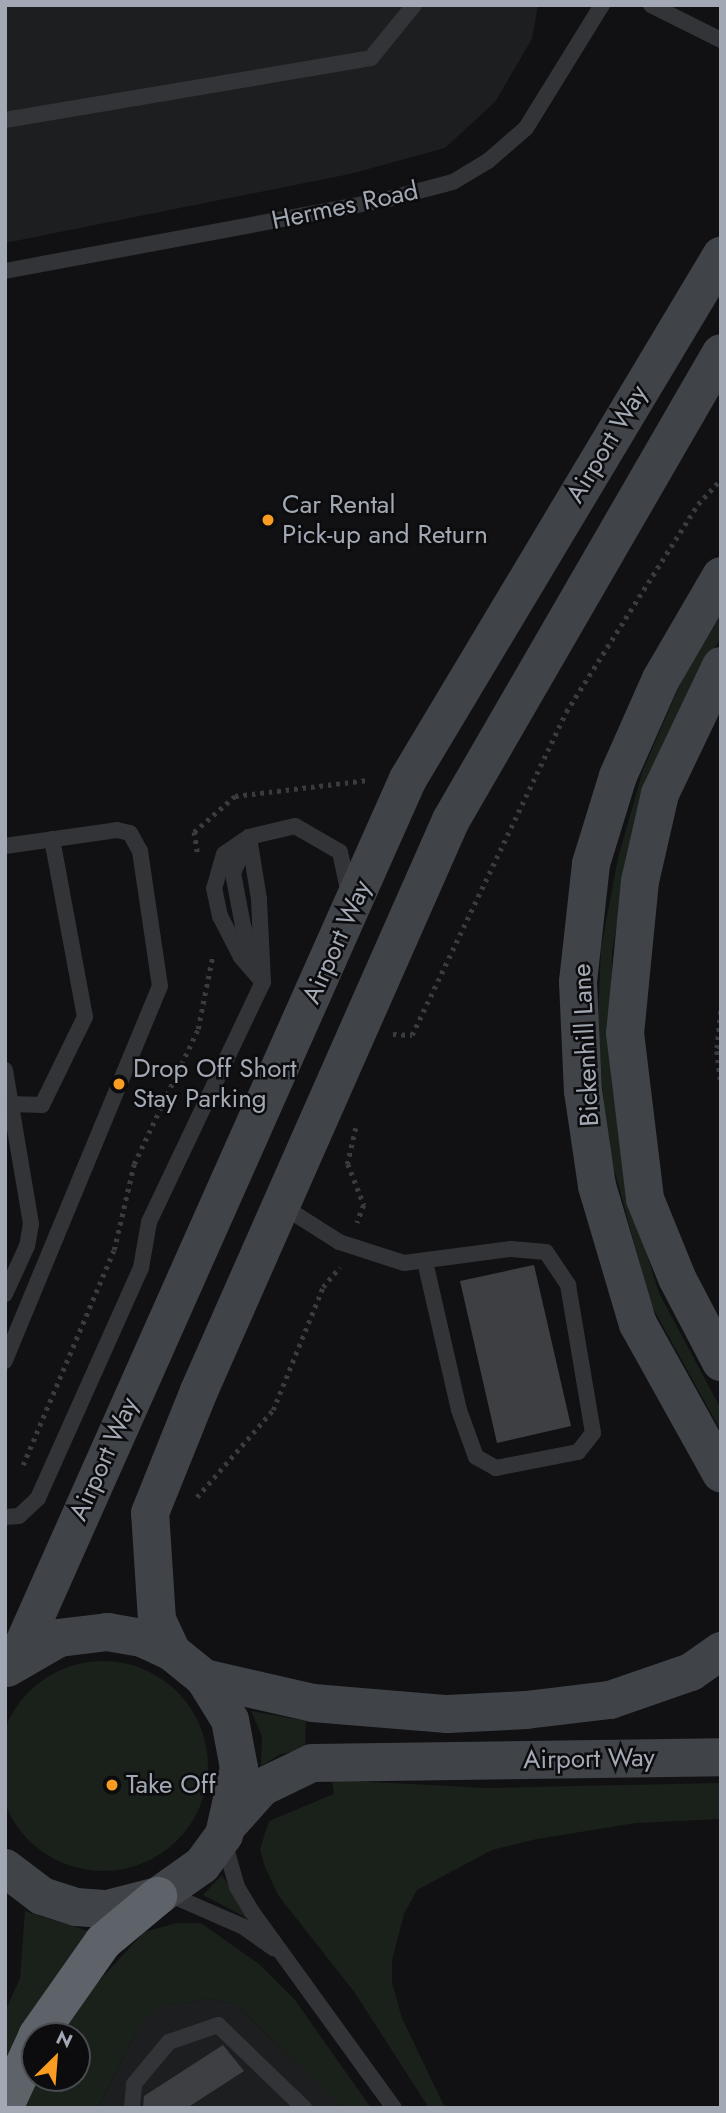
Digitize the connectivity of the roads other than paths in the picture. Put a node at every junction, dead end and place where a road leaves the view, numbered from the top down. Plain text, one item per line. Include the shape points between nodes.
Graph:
1 (414, 5) edge
2 (602, 5) edge
3 (651, 5) edge
4 (721, 40) edge
5 (5, 120) edge
6 (721, 256) edge
7 (5, 271) edge
8 (720, 355) edge
9 (721, 576) edge
10 (721, 666) edge
11 (249, 837) junction
12 (51, 839) junction
13 (5, 846) edge
14 (352, 906) junction
15 (263, 982) junction
16 (5, 1070) edge
17 (11, 1104) junction
18 (281, 1205) junction
19 (31, 1224) junction
20 (61, 1233) junction
21 (425, 1261) junction
22 (5, 1294) edge
23 (5, 1361) edge
24 (721, 1362) edge
25 (721, 1473) edge
26 (5, 1517) edge
27 (721, 1651) edge
28 (172, 1652) junction
29 (10, 1666) edge
30 (204, 1678) junction
31 (721, 1757) edge
32 (226, 1830) junction
33 (5, 1868) edge
34 (161, 1895) junction
35 (284, 1955) junction
36 (47, 2022) edge
37 (21, 2071) edge
38 (5, 2106) edge
39 (132, 2108) edge
40 (304, 2108) edge
41 (394, 2108) edge

1 - 5 lane via 371,58
2 - 7 lane, Hermes Road via 526,128 488,161 453,182 388,199
3 - 4 lane
6 - 14 street, Airport Way via 408,779
8 - 18 street, Airport Way via 451,820
9 - 25 street, Bickenhill Lane via 661,679 618,776 591,864 578,982 583,1091 597,1186 638,1324
10 - 24 street, Bickenhill Lane via 660,794 640,881 625,1033 645,1199 677,1278
11 - 14 lane via 295,826 340,852
11 - 15 lane
11 - 15 lane via 224,854 214,888 220,916 241,957
12 - 13 lane
12 - 17 lane via 85,1017 42,1104
12 - 20 lane via 117,830 130,834 140,851 160,986 94,1139
14 - 29 street, Airport Way
15 - 26 lane via 149,1222 141,1268 38,1498 19,1516
16 - 17 lane
17 - 19 lane
18 - 21 lane via 349,1245 404,1263
18 - 28 street, Airport Way via 150,1513 157,1620
19 - 20 lane
19 - 22 lane via 27,1246
20 - 23 lane
21 - 21 lane via 511,1249 546,1252 568,1285 593,1433 578,1452 496,1468 476,1457 459,1410
27 - 30 street, Airport Way via 691,1672 610,1700 526,1710 448,1714 313,1703
28 - 29 street via 142,1638 108,1632 59,1638
28 - 30 street
30 - 32 street via 230,1720 239,1768
31 - 32 street, Airport Way via 312,1763 262,1787
32 - 34 street, Airport Way via 202,1865
32 - 35 lane via 237,1887
33 - 34 street via 42,1896 76,1906 108,1909
34 - 35 lane via 242,1926
34 - 36 highway via 103,1942
35 - 41 lane
37 - 38 highway
39 - 40 lane via 134,2084 169,2042 218,2025

